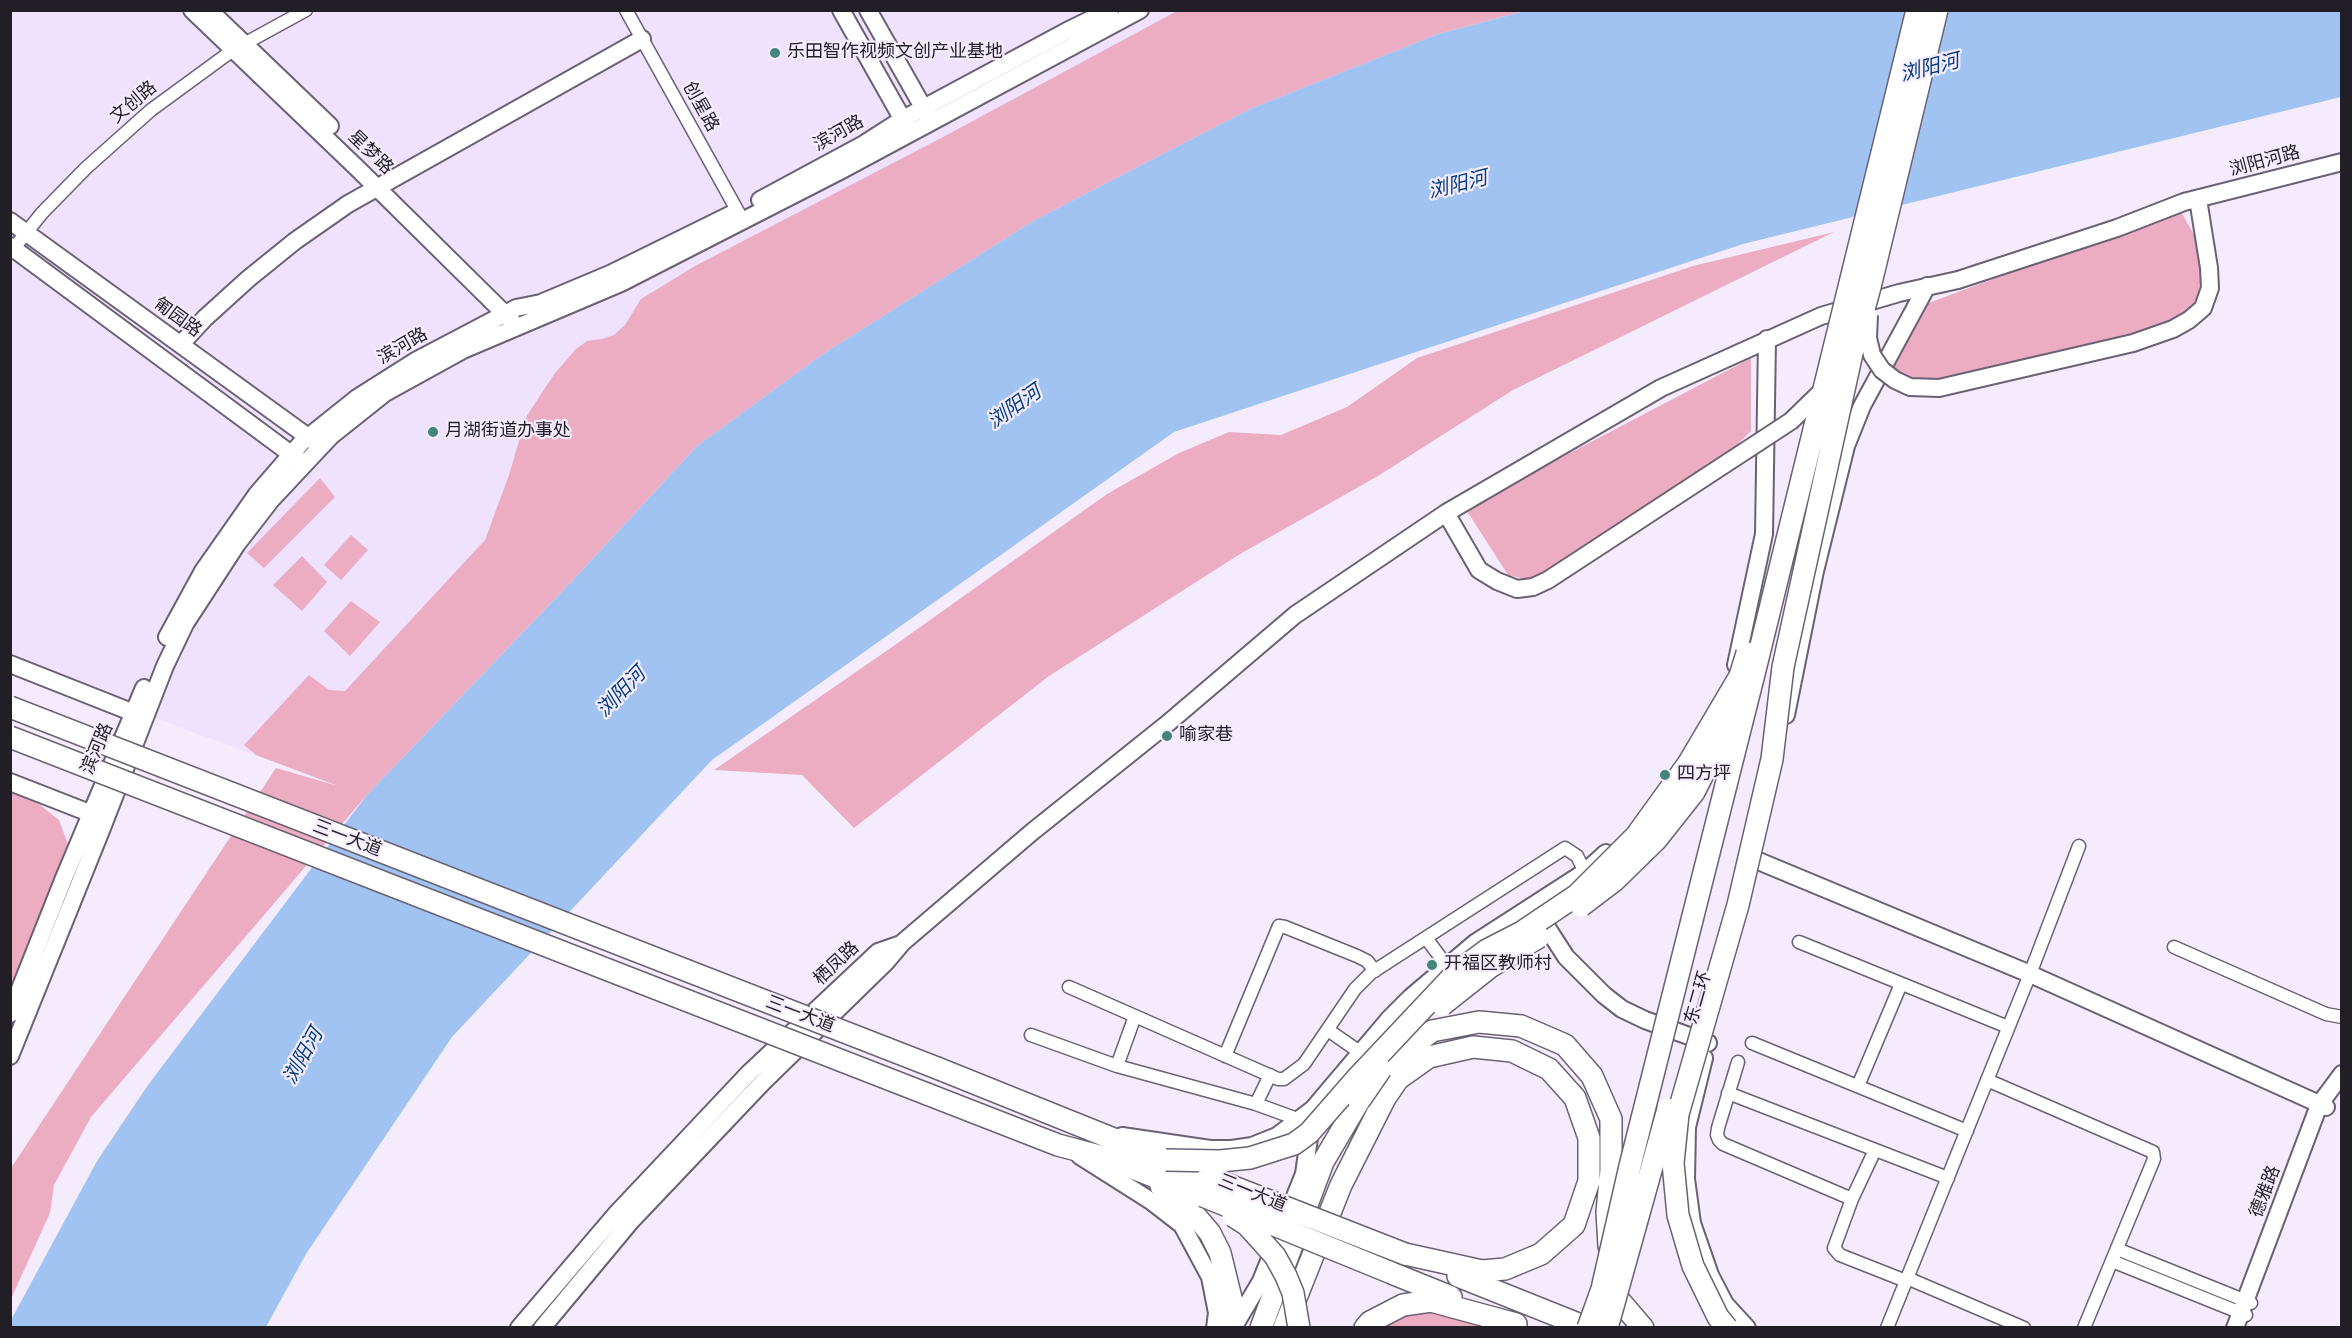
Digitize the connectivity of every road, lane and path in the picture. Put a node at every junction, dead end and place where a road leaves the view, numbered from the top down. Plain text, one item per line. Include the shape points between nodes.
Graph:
1 (192, 10) edge
2 (209, 10) edge
3 (306, 10) edge
4 (626, 10) edge
5 (842, 10) edge
6 (868, 10) edge
7 (1110, 10) edge
8 (1140, 10) edge
9 (1917, 10) edge
10 (1937, 10) edge
11 (642, 39) junction
12 (239, 48) junction
13 (927, 115) junction
14 (907, 126) junction
15 (2342, 162) edge
16 (382, 184) junction
17 (2198, 199) junction
18 (740, 216) junction
19 (10, 221) edge
20 (27, 232) junction
21 (12, 250) edge
22 (1927, 286) junction
23 (1870, 287) junction
24 (511, 311) junction
25 (524, 324) junction
26 (1767, 339) junction
27 (181, 344) junction
28 (1823, 390) junction
29 (314, 442) junction
30 (298, 459) junction
31 (1805, 466) junction
32 (1446, 513) junction
33 (10, 664) edge
34 (1782, 667) junction
35 (1754, 674) junction
36 (10, 707) edge
37 (139, 715) junction
38 (10, 737) edge
39 (10, 782) edge
40 (92, 814) junction
41 (2079, 846) dead end
42 (1756, 860) junction
43 (1585, 872) junction
44 (1533, 906) junction
45 (1426, 938) junction
46 (1798, 942) dead end
47 (902, 943) junction
48 (2174, 947) dead end
49 (1447, 966) junction
50 (1375, 970) junction
51 (2030, 974) junction
52 (1901, 984) junction
53 (1069, 987) dead end
54 (10, 1014) edge
55 (1135, 1016) junction
56 (2342, 1017) edge
57 (2008, 1027) junction
58 (1328, 1030) junction
59 (1031, 1035) dead end
60 (1708, 1043) junction
61 (1752, 1043) dead end
62 (1361, 1053) junction
63 (10, 1056) edge
64 (1225, 1056) junction
65 (1738, 1062) dead end
66 (1117, 1066) junction
67 (2342, 1074) edge
68 (1269, 1075) junction
69 (1374, 1076) junction
70 (1987, 1080) junction
71 (2342, 1085) edge
72 (1858, 1086) junction
73 (1728, 1093) junction
74 (1256, 1104) junction
75 (2323, 1106) junction
76 (1313, 1108) junction
77 (1300, 1120) junction
78 (1092, 1131) junction
79 (1967, 1131) junction
80 (1058, 1145) junction
81 (1875, 1150) junction
82 (1110, 1159) junction
83 (1166, 1160) junction
84 (1948, 1178) junction
85 (1203, 1196) junction
86 (1852, 1199) junction
87 (2117, 1249) junction
88 (1405, 1254) junction
89 (2112, 1261) junction
90 (1907, 1280) junction
91 (2243, 1315) edge
92 (1520, 1326) edge
93 (519, 1328) edge
94 (542, 1328) edge
95 (1215, 1328) edge
96 (1232, 1328) edge
97 (1261, 1328) edge
98 (1284, 1328) edge
99 (1299, 1328) edge
100 (1365, 1328) edge
101 (1588, 1328) edge
102 (1607, 1328) edge
103 (1643, 1328) edge
104 (1727, 1328) edge
105 (1747, 1328) edge
106 (1887, 1328) edge
107 (2024, 1328) edge
108 (2084, 1328) edge

1 - 12 street, 星梦路
2 - 12 street, 星梦路
3 - 12 street, 文创路
4 - 11 street, 创星路
5 - 14 street
6 - 13 street
7 - 13 street, 滨河路 via 1067,31
8 - 13 street, 滨河路
9 - 28 highway, bridge
10 - 23 highway, bridge
11 - 16 street
11 - 18 street, 创星路
12 - 16 street, 星梦路
12 - 20 street, 文创路 via 135,125 86,168
13 - 14 street, 滨河路
14 - 18 street, 滨河路 via 864,144
15 - 17 street, 浏阳河路
16 - 24 street, 星梦路
16 - 27 street via 295,241
17 - 22 street, 浏阳河路 via 1958,280
17 - 23 street, bridge via 2210,288 2203,308 2173,329 2133,343 1939,388 1910,387 1882,370 1872,354 1868,339
18 - 24 street, 滨河路 via 541,303
18 - 25 street, 滨河路 via 621,283
19 - 20 street, 匍园路
20 - 21 street, 文创路
20 - 27 street, 匍园路
21 - 30 street
22 - 26 street, 浏阳河路 via 1821,316
22 - 42 street via 1862,406 1846,446 1815,571
23 - 34 highway, bridge
24 - 25 street, 星梦路
24 - 29 street, 滨河路 via 417,360 357,398
25 - 29 street, 滨河路 via 463,350 385,393 331,436
26 - 32 street, 浏阳河路 via 1661,388
26 - 43 street via 1764,534 1736,664 1645,817
27 - 29 street, 匍园路
28 - 31 highway, bridge
28 - 32 street, bridge via 1791,421 1533,587 1516,589 1479,570
29 - 30 street, 滨河路
30 - 37 street, 滨河路 via 257,494 203,571 176,616
31 - 35 highway, bridge
31 - 83 highway, bridge via 1740,676 1688,764 1636,836 1577,895 1456,973 1323,1119 1294,1144 1250,1158
32 - 47 street, 浏阳河路 via 1295,615
33 - 37 street
34 - 102 highway, 东二环, bridge via 1723,912
34 - 104 highway, bridge via 1772,759 1738,905 1678,1114 1673,1164 1678,1215 1693,1266
35 - 69 highway, bridge via 1694,792 1656,840 1614,881 1453,994
35 - 101 highway, bridge via 1602,1289
36 - 78 highway, 三一大道, bridge
37 - 40 street, 滨河路
37 - 63 street, 滨河路 via 102,828
38 - 80 highway, 三一大道, bridge
39 - 40 street
40 - 54 street, 滨河路
41 - 51 street
42 - 51 street
42 - 60 street
43 - 44 street
43 - 45 street via 1577,856 1565,848
44 - 49 street
44 - 60 street via 1566,957 1604,995 1645,1020
45 - 49 street
45 - 50 street
46 - 52 street
47 - 93 street, 栖凤路 via 878,952 748,1073 617,1213
47 - 94 street, 栖凤路 via 762,1082 632,1221
48 - 56 street via 2326,1014
49 - 62 street via 1390,1018
50 - 58 street via 1355,989
50 - 64 street via 1357,956 1279,926
51 - 57 street
51 - 75 street
52 - 57 street
52 - 72 street
53 - 55 street
55 - 64 street
55 - 66 street
57 - 70 street
58 - 62 street
58 - 68 street via 1299,1069 1284,1079
59 - 66 street
60 - 105 street via 1687,1127 1686,1179 1692,1223 1725,1304
61 - 72 street
62 - 76 street
64 - 68 street
65 - 73 street
66 - 74 street
67 - 75 street, 德雅路
68 - 74 street
69 - 97 highway, bridge via 1323,1162
69 - 103 highway via 1432,1030 1479,1022 1521,1026 1564,1045 1592,1076 1611,1119 1607,1212 1613,1293
70 - 79 street
70 - 87 street via 2153,1152 2154,1159
71 - 75 street, 德雅路
72 - 79 street
73 - 81 street
73 - 86 street via 1717,1135 1723,1144
74 - 77 street
75 - 91 street, 德雅路
76 - 77 street
76 - 96 street via 1304,1174 1261,1281
77 - 78 street via 1277,1136 1232,1149
78 - 83 highway, 三一大道
79 - 84 street
80 - 82 highway, 三一大道
80 - 95 street via 1151,1201 1182,1225 1210,1277 1217,1313
81 - 84 street
81 - 86 street
82 - 85 highway, 三一大道
82 - 96 highway via 1160,1186 1210,1233 1227,1273
83 - 88 highway, 三一大道, bridge
84 - 90 street
85 - 92 highway, 三一大道, bridge
85 - 99 highway, bridge via 1247,1225 1275,1256 1293,1293
86 - 90 street via 1835,1242 1836,1252
87 - 89 street
87 - 91 street
88 - 98 highway via 1482,1271 1506,1269 1541,1254 1574,1225 1589,1181 1589,1138 1575,1098 1549,1069 1512,1051 1473,1047 1429,1057 1398,1079 1384,1098 1341,1185
88 - 101 highway, 三一大道
89 - 91 street
89 - 108 street
90 - 106 street
90 - 107 street
92 - 100 highway via 1431,1301 1403,1305

